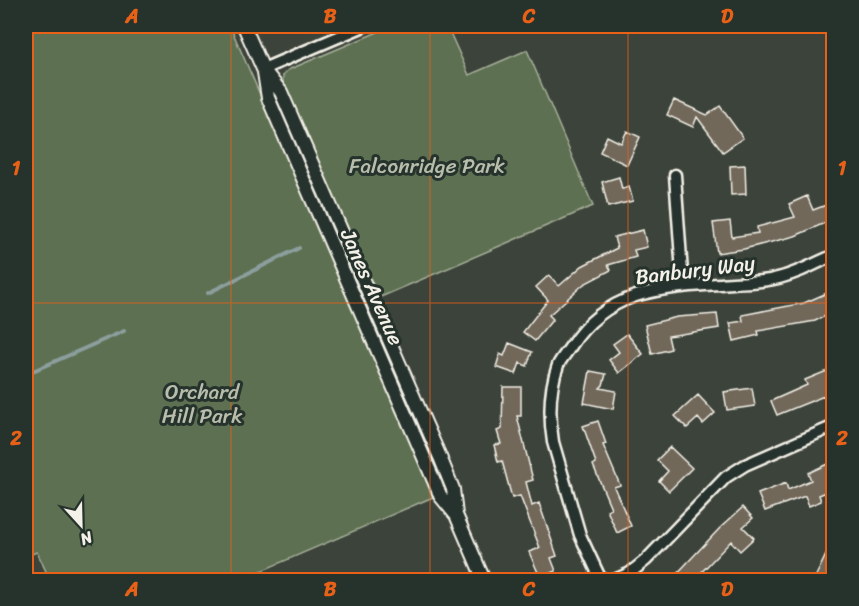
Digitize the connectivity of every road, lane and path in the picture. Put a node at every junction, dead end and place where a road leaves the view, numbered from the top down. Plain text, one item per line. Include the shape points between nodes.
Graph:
1 (244, 26) edge
2 (364, 26) edge
3 (263, 69) junction
4 (675, 175) dead end
5 (834, 255) edge
6 (683, 287) junction
7 (834, 426) edge
8 (484, 580) edge
9 (601, 580) edge
10 (614, 580) edge

1 - 3 street, Janes Avenue
2 - 3 street
3 - 8 street, Janes Avenue via 281,92 453,489 456,515
4 - 6 street
5 - 6 street, Banbury Way via 776,279
6 - 9 street, Banbury Way via 639,294 610,306 587,325 559,365 551,403 553,442 580,536
7 - 10 street via 726,477 646,560

